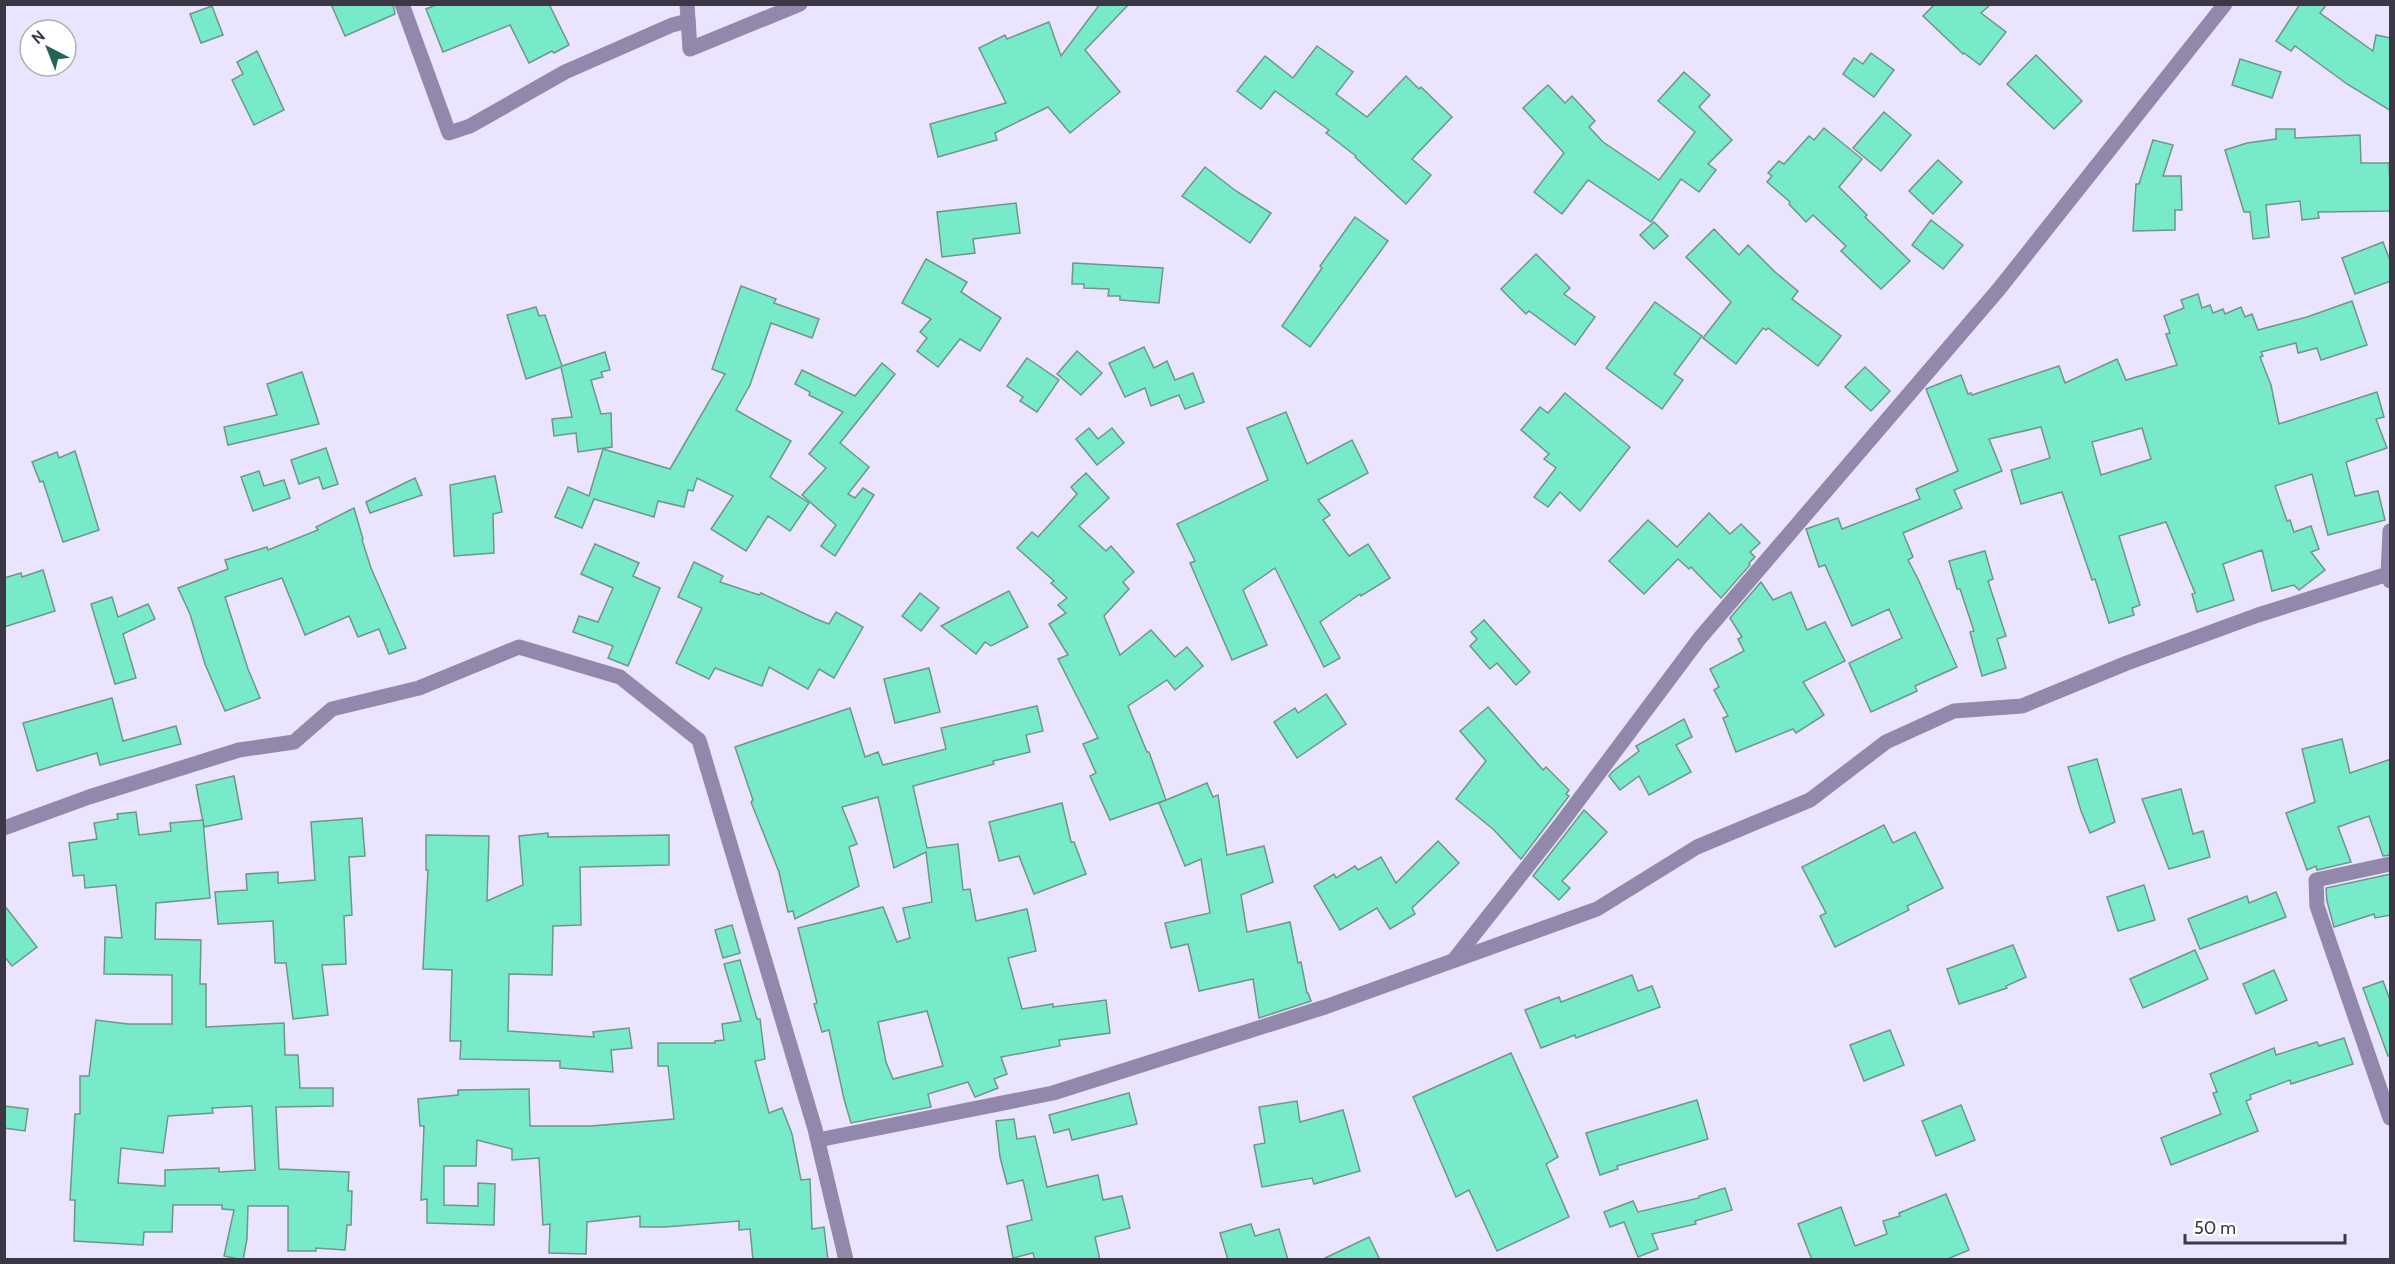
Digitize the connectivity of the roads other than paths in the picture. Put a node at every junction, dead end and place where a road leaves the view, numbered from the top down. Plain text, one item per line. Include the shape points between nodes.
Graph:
1 (402, 4) edge
2 (687, 4) edge
3 (800, 4) edge
4 (2225, 4) edge
5 (688, 21) junction
6 (2391, 531) edge
7 (2389, 578) edge
8 (4, 828) edge
9 (2391, 864) edge
10 (1454, 960) junction
11 (2391, 1118) edge
12 (818, 1140) junction
13 (846, 1260) edge

1 - 5 street via 449,134 471,126 565,72
2 - 5 street
3 - 5 street via 690,49
4 - 10 street via 1999,289 1700,638
6 - 7 street
7 - 10 street via 2258,615 2022,706 1954,711 1886,742 1810,800 1697,847 1597,909
8 - 12 street via 239,750 294,742 332,709 419,688 519,647 620,677 699,740
9 - 11 street via 2316,880 2317,906
10 - 12 street via 1325,1007 1053,1093
12 - 13 street

